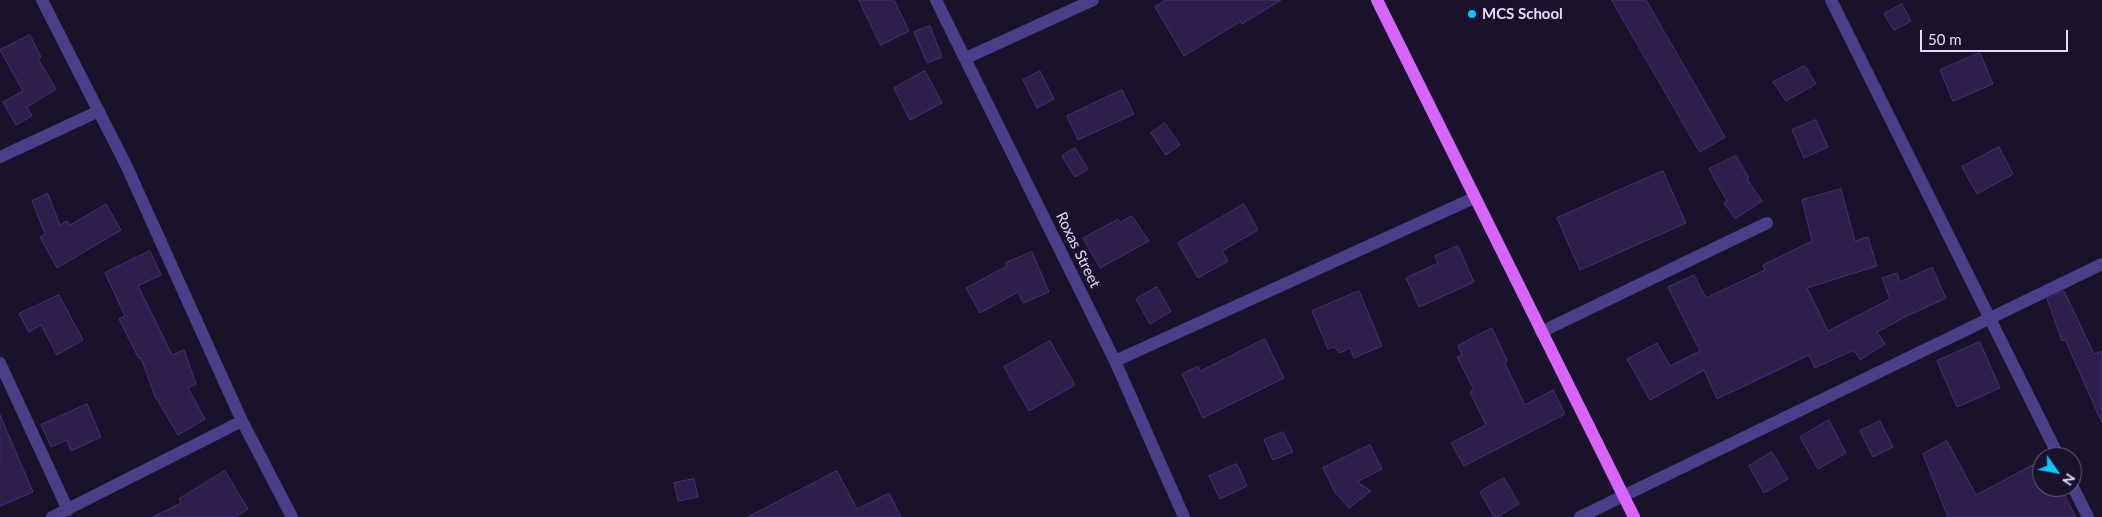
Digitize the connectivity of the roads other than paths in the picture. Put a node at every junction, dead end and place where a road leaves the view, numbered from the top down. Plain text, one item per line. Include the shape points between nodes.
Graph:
1 (42, 0) edge
2 (936, 0) edge
3 (1093, 0) edge
4 (1377, 0) edge
5 (1832, 0) edge
6 (966, 58) junction
7 (99, 112) junction
8 (0, 157) edge
9 (1474, 198) junction
10 (1767, 224) dead end
11 (2102, 264) edge
12 (1991, 319) junction
13 (1541, 332) junction
14 (1115, 361) junction
15 (0, 363) edge
16 (242, 421) junction
17 (2053, 447) edge
18 (1623, 497) junction
19 (2078, 497) edge
20 (68, 510) junction
21 (52, 517) edge
22 (292, 517) edge
23 (1184, 517) edge
24 (1580, 517) edge
25 (1634, 517) edge
26 (2088, 517) edge

1 - 7 street
2 - 6 street, Roxas Street
3 - 6 street
4 - 9 main road
5 - 12 street
6 - 14 street, Roxas Street
7 - 8 street
7 - 16 street
9 - 13 main road
9 - 14 street
10 - 13 street
11 - 12 street
12 - 17 street
12 - 18 street
13 - 18 main road
14 - 23 street, Roxas Street
15 - 20 street
16 - 20 street
16 - 22 street
18 - 24 street
18 - 25 main road
19 - 26 street
20 - 21 street

